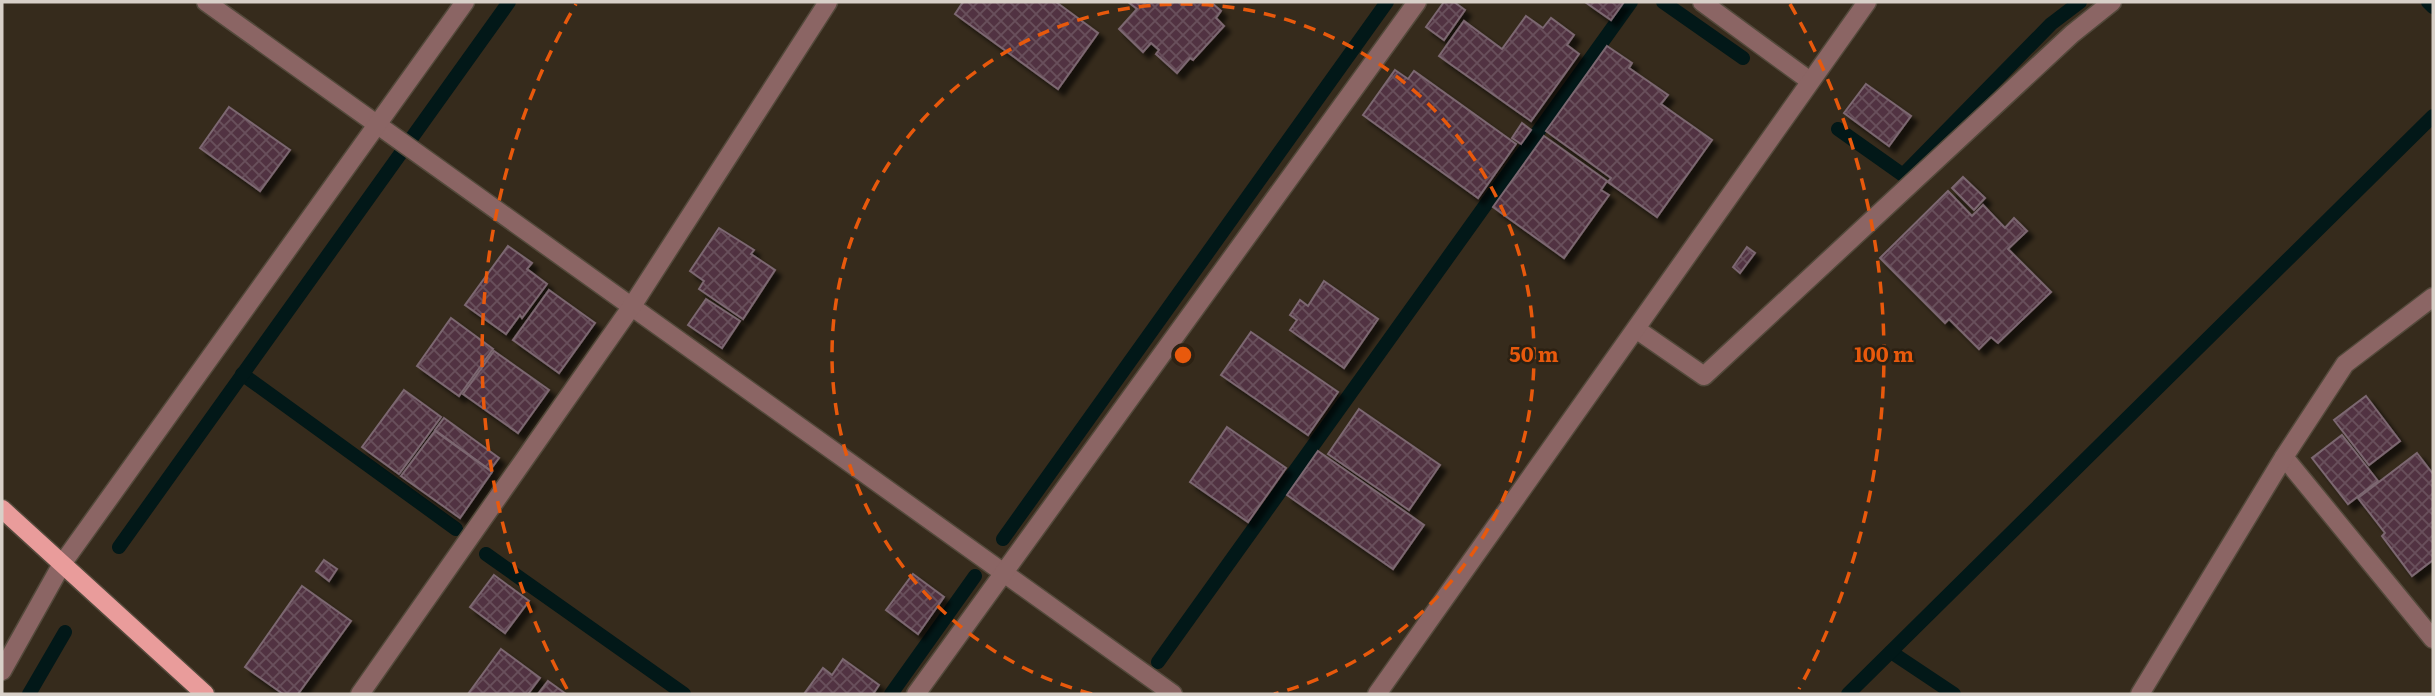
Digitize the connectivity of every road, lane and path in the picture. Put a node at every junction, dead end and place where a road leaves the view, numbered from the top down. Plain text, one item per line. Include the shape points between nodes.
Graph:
1 (206, 2) edge
2 (465, 2) edge
3 (828, 2) edge
4 (1417, 2) edge
5 (1702, 2) edge
6 (1867, 2) edge
7 (2112, 2) edge
8 (1810, 81) junction
9 (382, 127) junction
10 (2433, 297) edge
11 (632, 306) junction
12 (1636, 329) junction
13 (2284, 457) junction
14 (2, 509) edge
15 (62, 564) junction
16 (1003, 572) junction
17 (2433, 639) edge
18 (2, 671) edge
19 (205, 694) edge
20 (360, 694) edge
21 (916, 694) edge
22 (1173, 694) edge
23 (1377, 694) edge
24 (2140, 694) edge

1 - 9 street
2 - 9 street
3 - 11 street
4 - 16 street
5 - 8 street
6 - 8 street
7 - 12 street via 1704,376
8 - 12 street
9 - 11 street
9 - 15 street
10 - 13 street via 2345,364
11 - 16 street
11 - 20 street
12 - 23 street
13 - 17 street
13 - 24 street
14 - 15 main road
15 - 18 street
15 - 19 main road
16 - 21 street
16 - 22 street

